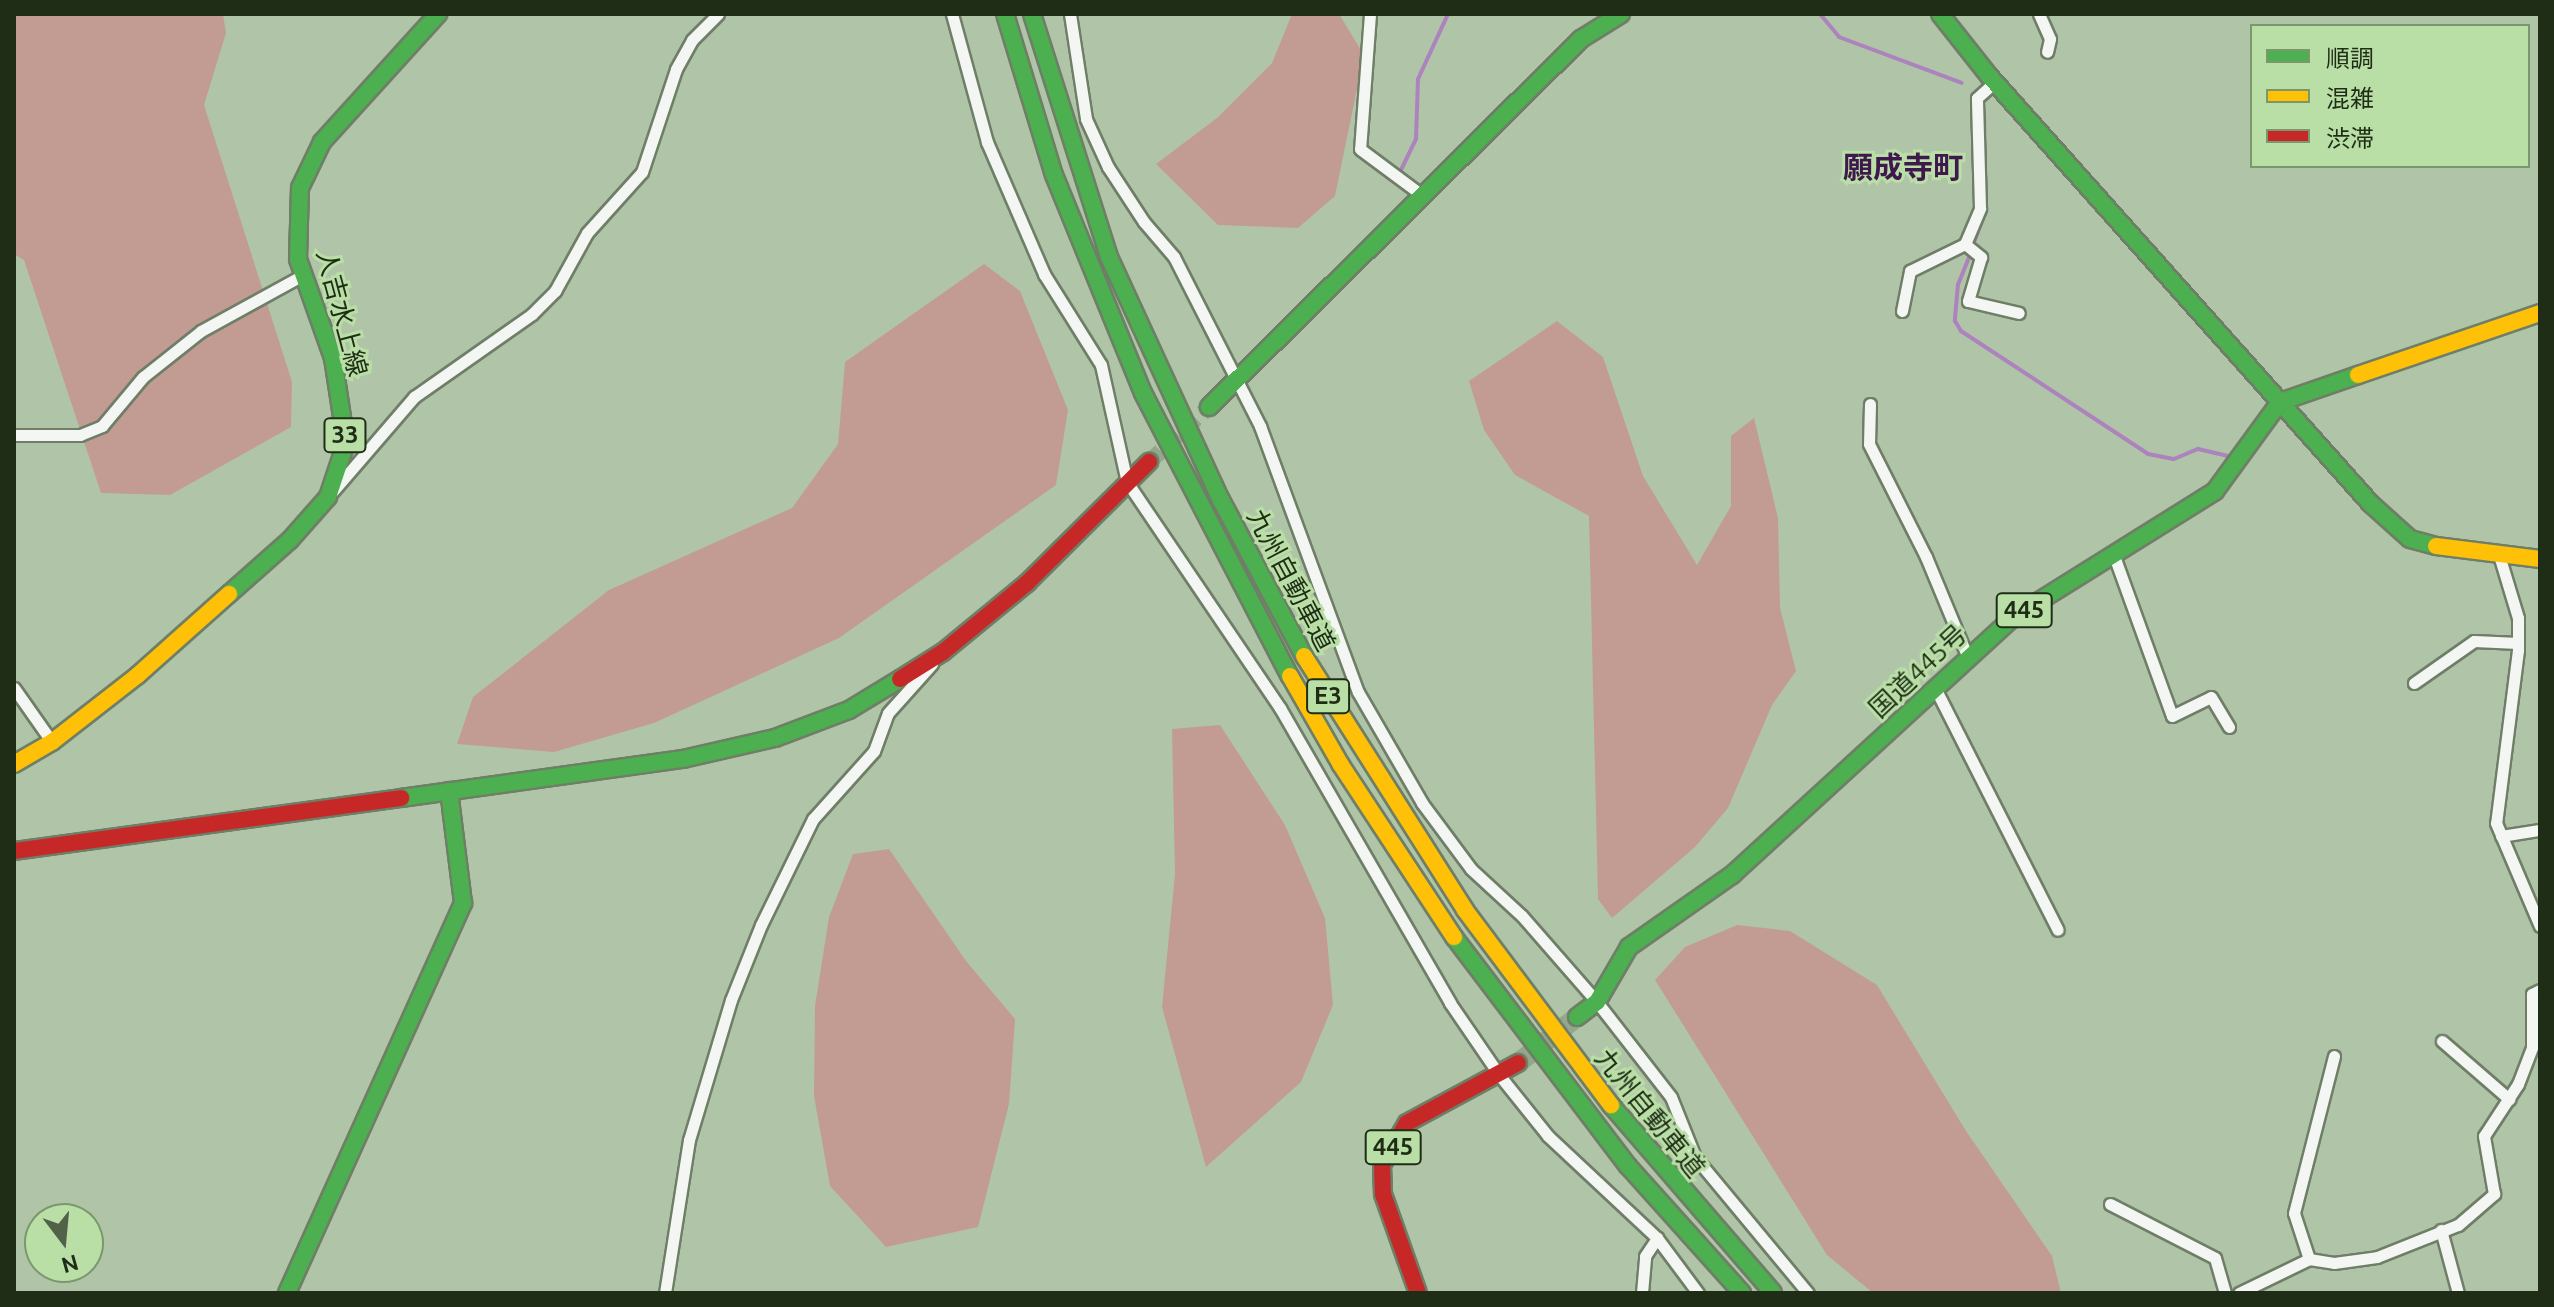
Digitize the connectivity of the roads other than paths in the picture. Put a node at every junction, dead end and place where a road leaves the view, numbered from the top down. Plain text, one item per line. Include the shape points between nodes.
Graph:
1 (438, 14) edge
2 (718, 14) edge
3 (952, 14) edge
4 (1005, 14) edge
5 (1032, 14) edge
6 (1070, 14) edge
7 (1370, 14) edge
8 (1621, 14) edge
9 (1940, 14) edge
10 (2039, 14) edge
11 (2047, 52) dead end
12 (1995, 82) junction
13 (1423, 196) junction
14 (1965, 244) junction
15 (303, 275) junction
16 (1902, 311) dead end
17 (2019, 313) dead end
18 (2540, 313) edge
19 (1237, 382) junction
20 (2280, 402) junction
21 (1870, 404) dead end
22 (1209, 407) tunnel mouth
23 (14, 435) edge
24 (1149, 462) tunnel mouth
25 (1127, 482) junction
26 (328, 497) junction
27 (2113, 553) junction
28 (2499, 555) junction
29 (2540, 559) edge
30 (2518, 643) junction
31 (943, 652) junction
32 (1968, 658) junction
33 (2414, 683) dead end
34 (14, 688) edge
35 (1935, 688) junction
36 (2229, 727) dead end
37 (52, 742) junction
38 (14, 764) edge
39 (449, 791) junction
40 (2540, 830) edge
41 (2501, 836) junction
42 (14, 851) edge
43 (2540, 926) edge
44 (2058, 930) dead end
45 (2540, 990) edge
46 (1597, 1002) junction
47 (1577, 1017) tunnel mouth
48 (2442, 1041) dead end
49 (2334, 1056) dead end
50 (1518, 1063) tunnel mouth
51 (1500, 1076) junction
52 (2509, 1099) junction
53 (2110, 1204) dead end
54 (2441, 1230) junction
55 (1657, 1238) junction
56 (2309, 1259) junction
57 (287, 1293) edge
58 (665, 1293) edge
59 (1418, 1293) edge
60 (1642, 1293) edge
61 (1698, 1293) edge
62 (1742, 1293) edge
63 (1773, 1293) edge
64 (1808, 1293) edge
65 (2225, 1293) edge
66 (2239, 1293) edge
67 (2458, 1293) edge

1 - 15 main road, 人吉水上線 / 33 via 322,142 300,188 298,259
2 - 26 street via 692,40 676,69 642,172 587,233 555,291 532,314 414,397
3 - 25 street via 987,142 1044,274 1101,365
4 - 62 main road, 九州自動車道 / E3 via 1064,204 1143,393 1259,622 1326,739 1462,949 1628,1166
5 - 63 main road, 九州自動車道 / E3 via 1109,257 1279,613 1361,752 1465,910 1592,1083
6 - 19 street via 1086,119 1144,222 1174,257
7 - 13 street via 1360,149
8 - 13 main road via 1581,39
9 - 12 main road
10 - 11 street via 2050,39
12 - 14 street via 1977,98 1980,208
12 - 20 main road
13 - 19 main road
14 - 16 street via 1910,271
14 - 17 street via 1981,257 1968,301
15 - 23 street via 201,331 143,377 102,426 80,435
15 - 26 main road, 人吉水上線 / 33 via 333,358 346,443
18 - 20 main road
19 - 22 main road
19 - 46 street via 1265,439 1339,652 1422,803 1471,869 1522,916
20 - 27 main road, 国道445号 / 445 via 2215,491
20 - 28 main road via 2410,539
21 - 32 street via 1869,444 1926,557
24 - 25 main road
25 - 31 main road via 1027,583
25 - 51 street via 1280,708 1450,1003
26 - 37 main road, 人吉水上線 / 33 via 267,561 138,675
27 - 32 main road, 国道445号 / 445 via 2012,618
27 - 36 street via 2172,716 2211,697
28 - 29 main road
28 - 30 street via 2518,618
30 - 33 street via 2474,641
30 - 41 street via 2496,823
31 - 39 main road via 849,710 775,738 683,759
31 - 58 street via 888,713 874,751 813,819 761,925 731,1000 689,1140
32 - 35 main road, 国道445号 / 445
34 - 37 street
35 - 44 street
35 - 46 main road, 国道445号 / 445 via 1732,875 1629,947
37 - 38 main road, 人吉水上線 / 33
39 - 42 main road
39 - 57 main road via 463,903
40 - 41 street
41 - 43 street
45 - 52 street via 2532,994 2532,1047
46 - 47 main road, 国道445号 / 445
46 - 64 street via 1671,1097 1695,1157
48 - 52 street
49 - 56 street via 2294,1213
50 - 51 main road, 445
51 - 55 street via 1548,1136
51 - 59 main road, 445 via 1407,1123 1382,1165 1383,1194
52 - 54 street via 2484,1136 2494,1194 2458,1225
53 - 65 street via 2215,1258
54 - 56 street via 2377,1257 2334,1263
54 - 67 street
55 - 60 street via 1645,1256
55 - 61 street
56 - 66 street

